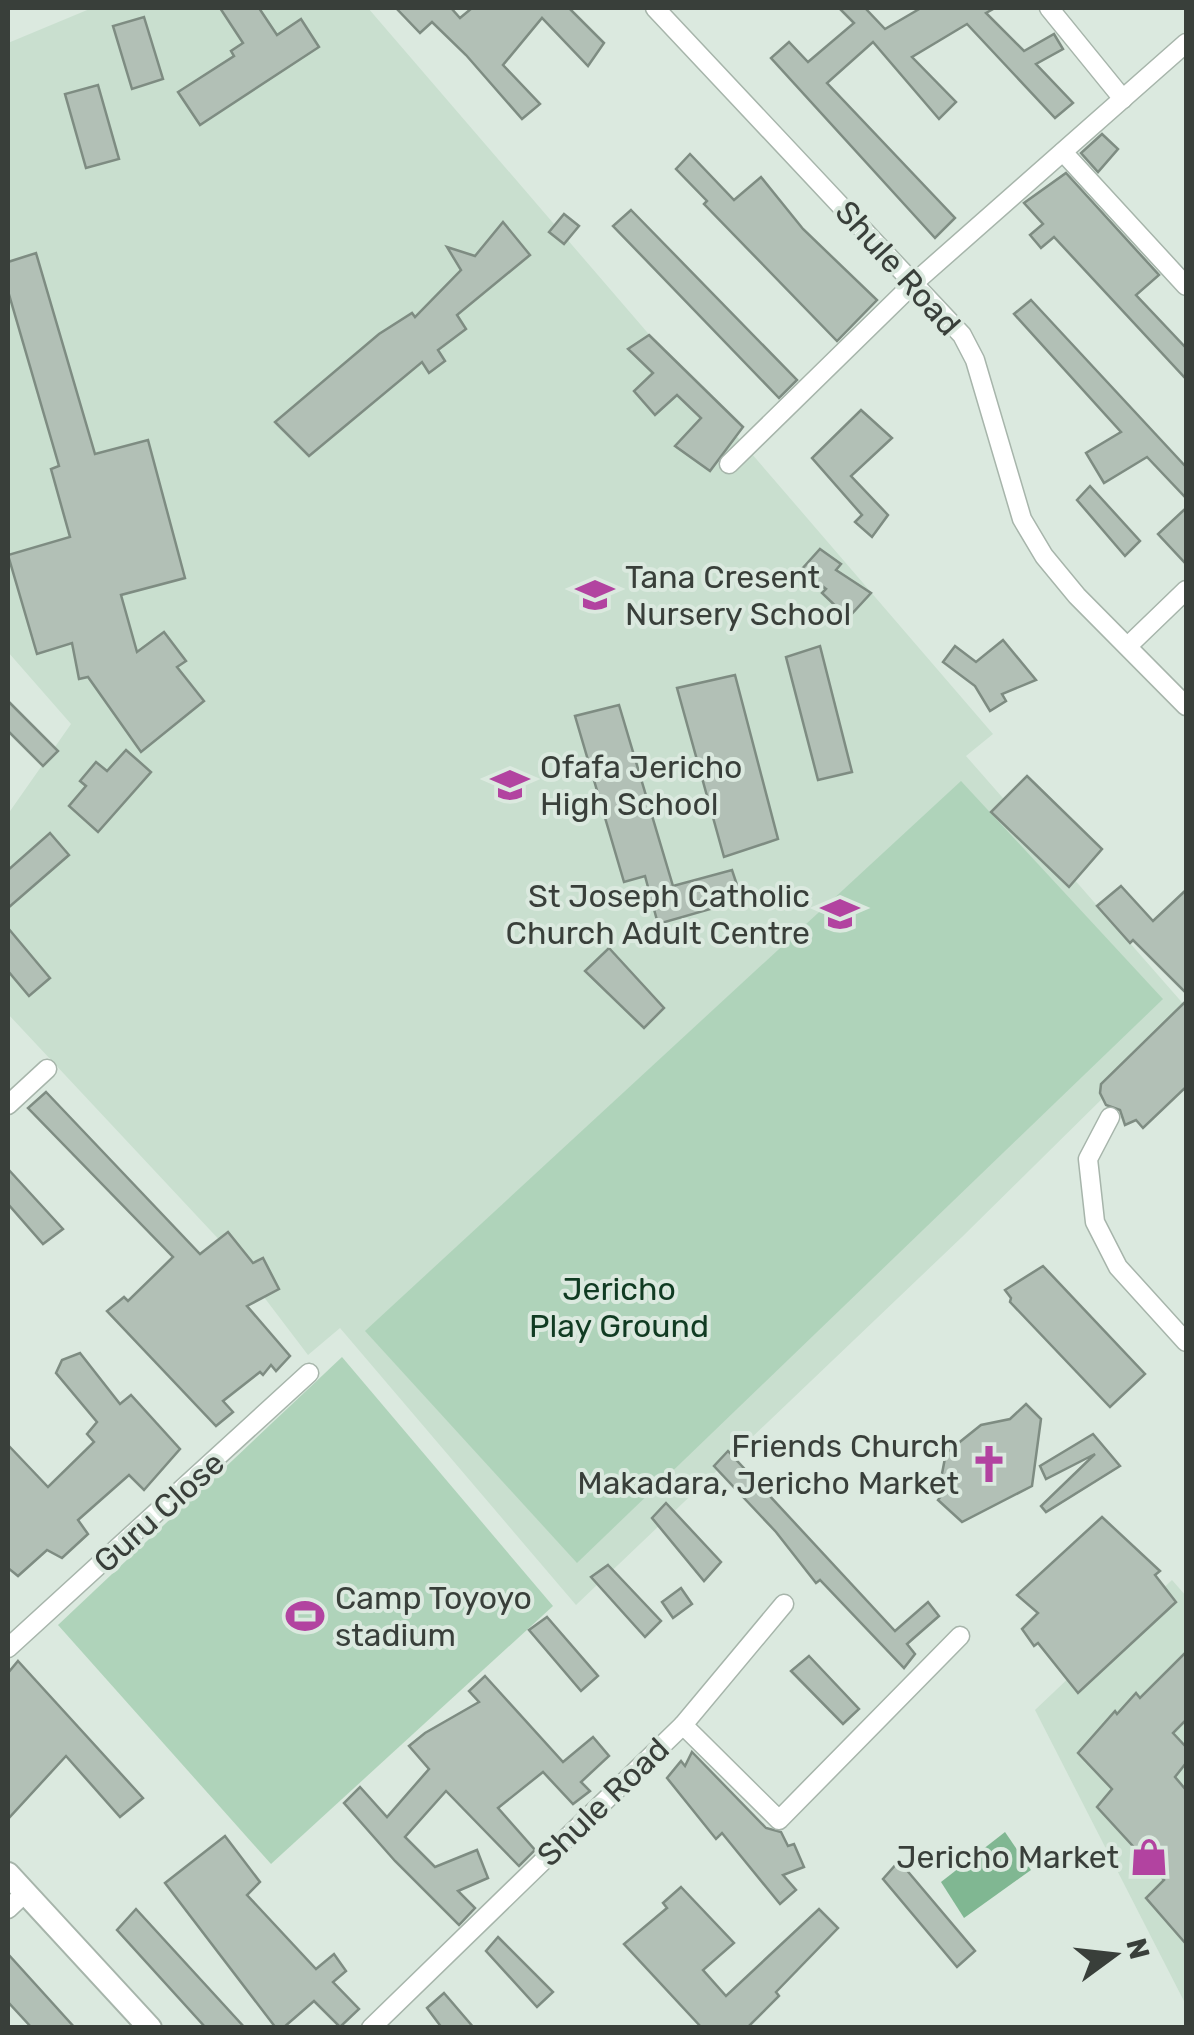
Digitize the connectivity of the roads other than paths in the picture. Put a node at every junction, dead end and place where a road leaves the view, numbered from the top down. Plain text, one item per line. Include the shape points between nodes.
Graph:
1 (1049, 8) edge
2 (662, 10) edge
3 (1186, 43) edge
4 (1123, 99) junction
5 (1063, 152) junction
6 (914, 283) junction
7 (1186, 286) edge
8 (729, 464) dead end
9 (1186, 590) edge
10 (1129, 645) junction
11 (1186, 706) edge
12 (48, 1069) dead end
13 (8, 1105) edge
14 (1110, 1117) dead end
15 (1186, 1342) edge
16 (309, 1373) dead end
17 (784, 1604) dead end
18 (960, 1636) dead end
19 (8, 1648) edge
20 (683, 1725) junction
21 (8, 1874) edge
22 (16, 1901) edge
23 (150, 2028) edge
24 (371, 2028) edge

1 - 4 street
2 - 6 street, Shule Road
3 - 4 street
4 - 5 street
5 - 6 street
5 - 7 street
6 - 8 street
6 - 10 street, Shule Road via 962,334 975,360 1022,519 1077,596
9 - 10 street
10 - 11 street, Shule Road
12 - 13 street
14 - 15 street via 1088,1159 1094,1222 1118,1267
16 - 19 street, Guru Close
17 - 20 street
18 - 20 street, Shule Road via 779,1820
20 - 24 street, Shule Road
21 - 22 street
22 - 23 street

